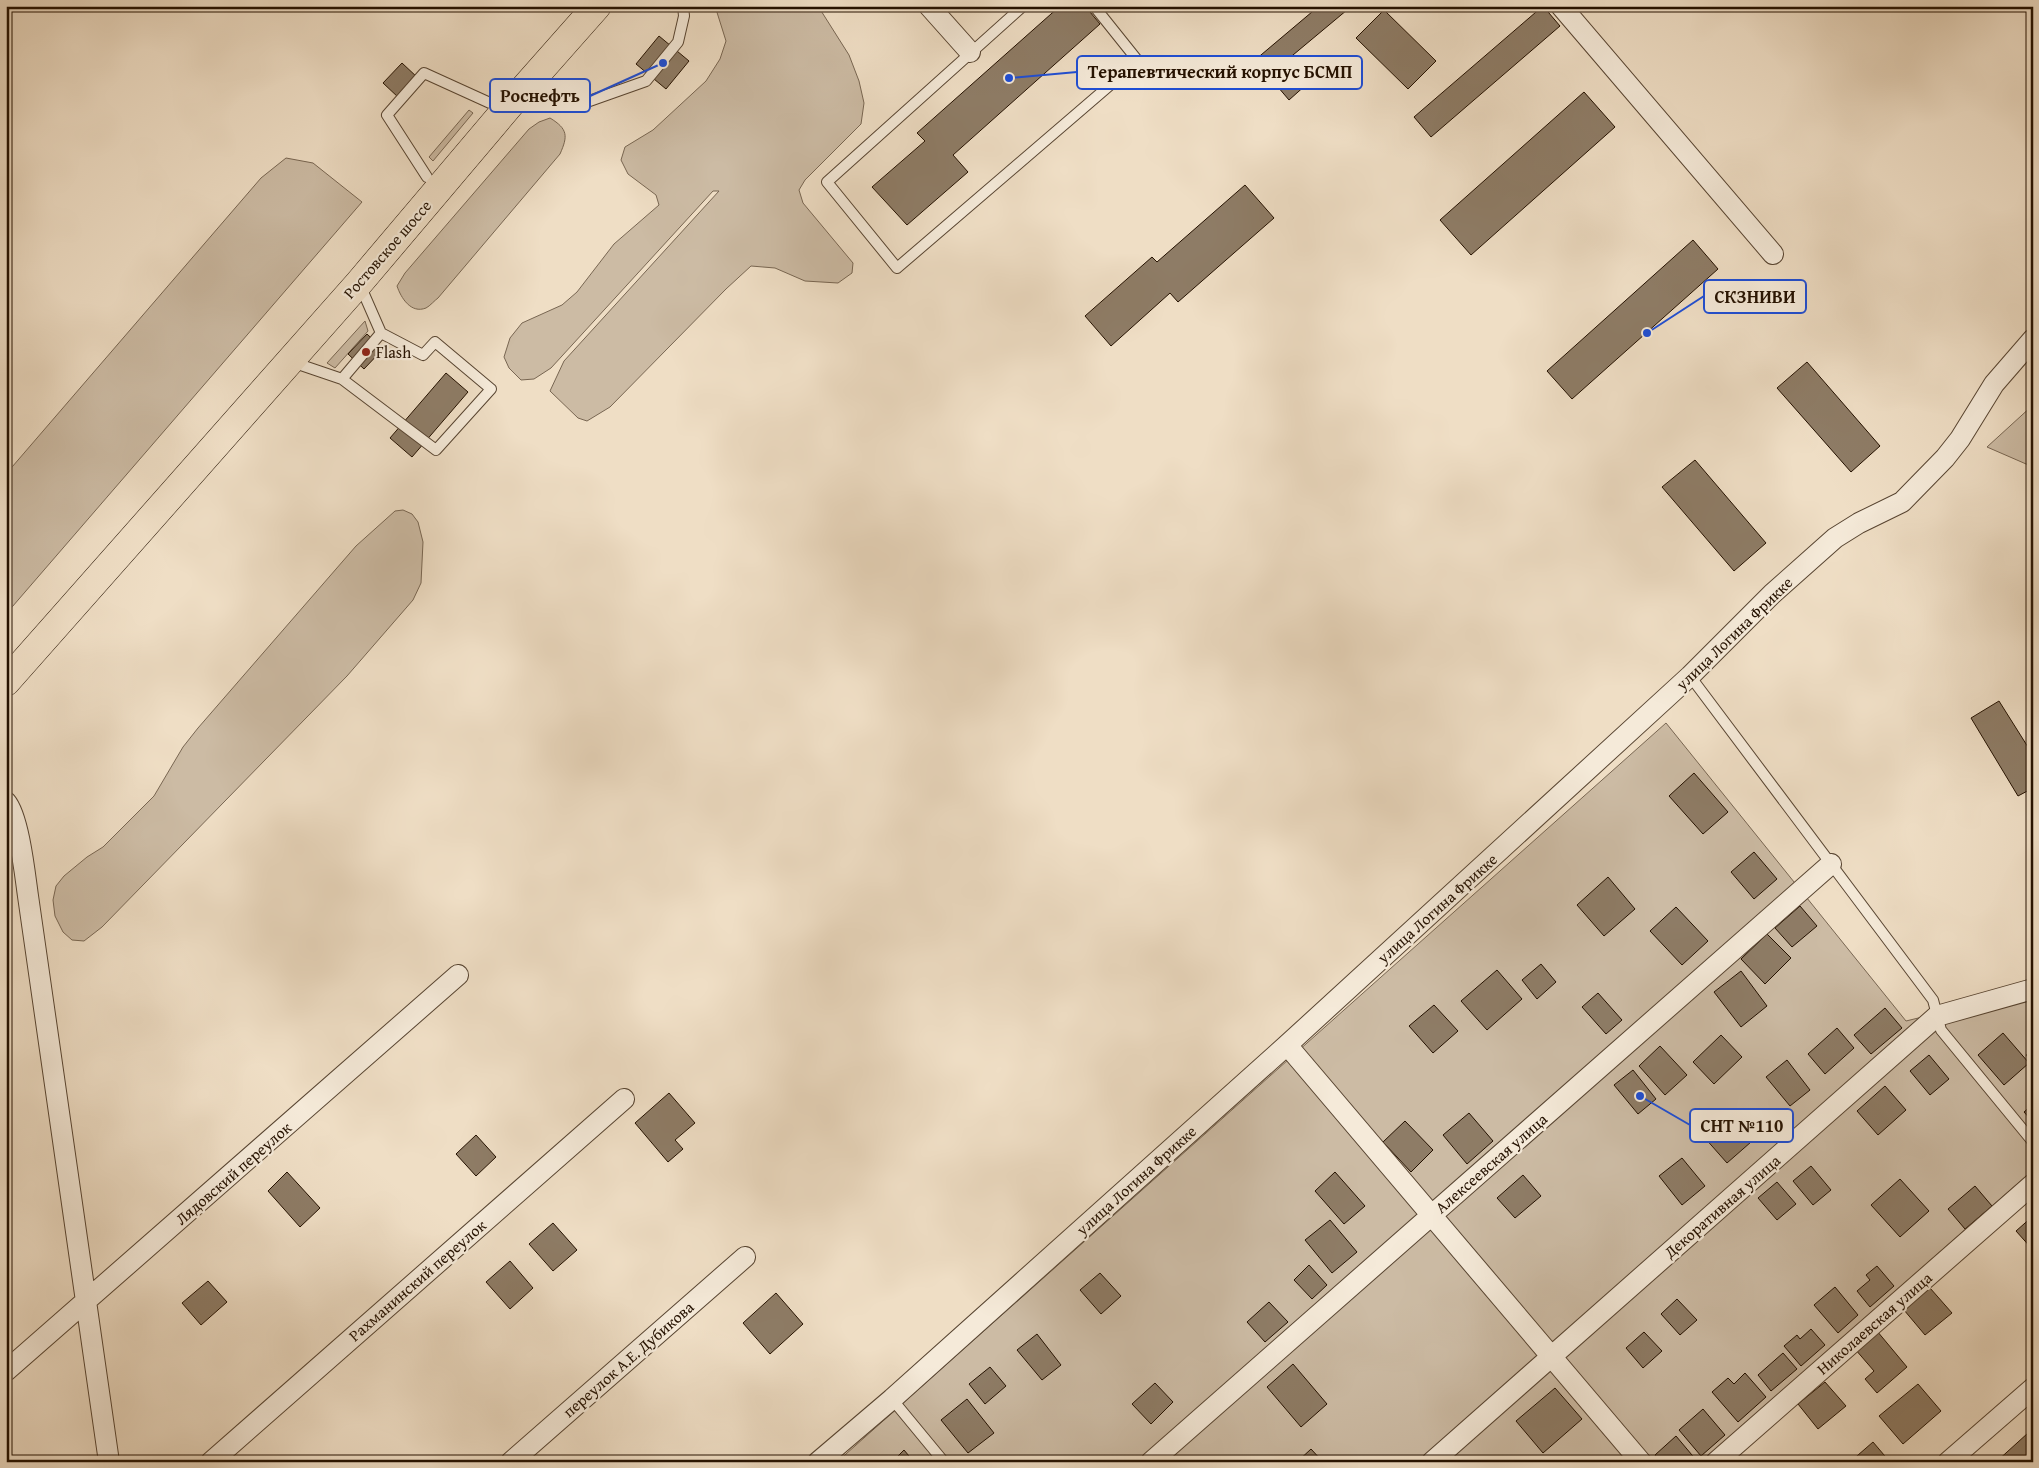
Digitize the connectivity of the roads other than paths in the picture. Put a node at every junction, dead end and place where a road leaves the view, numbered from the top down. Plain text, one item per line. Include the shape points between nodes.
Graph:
1 (575, 6) edge
2 (597, 6) edge
3 (683, 6) edge
4 (929, 6) edge
5 (1023, 6) edge
6 (1094, 6) edge
7 (1560, 6) edge
8 (970, 52) junction
9 (502, 102) junction
10 (427, 178) junction
11 (1773, 254) dead end
12 (359, 282) junction
13 (381, 333) junction
14 (2033, 339) edge
15 (289, 361) junction
16 (342, 379) junction
17 (170, 485) junction
18 (6, 672) edge
19 (1690, 676) junction
20 (6, 682) edge
21 (6, 802) edge
22 (1831, 864) junction
23 (458, 975) dead end
24 (2033, 989) edge
25 (1937, 1016) junction
26 (1287, 1045) junction
27 (624, 1099) dead end
28 (2033, 1142) edge
29 (2033, 1184) edge
30 (1431, 1215) junction
31 (745, 1257) dead end
32 (87, 1302) junction
33 (1551, 1356) junction
34 (6, 1371) edge
35 (2033, 1388) edge
36 (892, 1399) junction
37 (109, 1462) edge
38 (210, 1462) edge
39 (511, 1462) edge
40 (818, 1462) edge
41 (944, 1462) edge
42 (1150, 1462) edge
43 (1432, 1462) edge
44 (1641, 1462) edge
45 (1716, 1462) edge
46 (1948, 1462) edge

1 - 9 main road, Ростовское шоссе
2 - 9 main road, Ростовское шоссе
3 - 9 lane via 678,42 646,81 581,104
4 - 8 street
5 - 8 lane
6 - 8 lane via 1138,61 897,268 827,182
7 - 11 street
9 - 10 main road, Ростовское шоссе
9 - 10 lane via 424,73 387,115
9 - 12 main road, Ростовское шоссе
10 - 17 main road, Ростовское шоссе
12 - 13 lane
12 - 15 main road, Ростовское шоссе
13 - 16 lane
13 - 16 lane via 424,355 435,342 491,389 436,450
14 - 19 street, улица Логина Фрикке via 1994,384 1945,458 1902,502 1834,538
15 - 16 lane
15 - 17 main road, Ростовское шоссе
17 - 18 main road
17 - 20 main road
19 - 22 lane
19 - 26 street, улица Логина Фрикке
21 - 32 street via 16,828 28,896
22 - 25 lane via 1933,1000
22 - 30 street, Алексеевская улица
23 - 32 street, Лядовский переулок
24 - 25 street, Декоративная улица
25 - 28 lane via 1941,1030
25 - 33 street, Декоративная улица
26 - 30 street
26 - 36 street, улица Логина Фрикке
27 - 38 street, Рахманинский переулок
29 - 45 street, Николаевская улица
30 - 33 street
30 - 42 street, Алексеевская улица
31 - 39 street, переулок А.Е. Дубикова
32 - 34 street, Лядовский переулок
32 - 37 street
33 - 43 street, Декоративная улица
33 - 44 street
35 - 46 street
36 - 40 street, улица Логина Фрикке
36 - 41 lane

